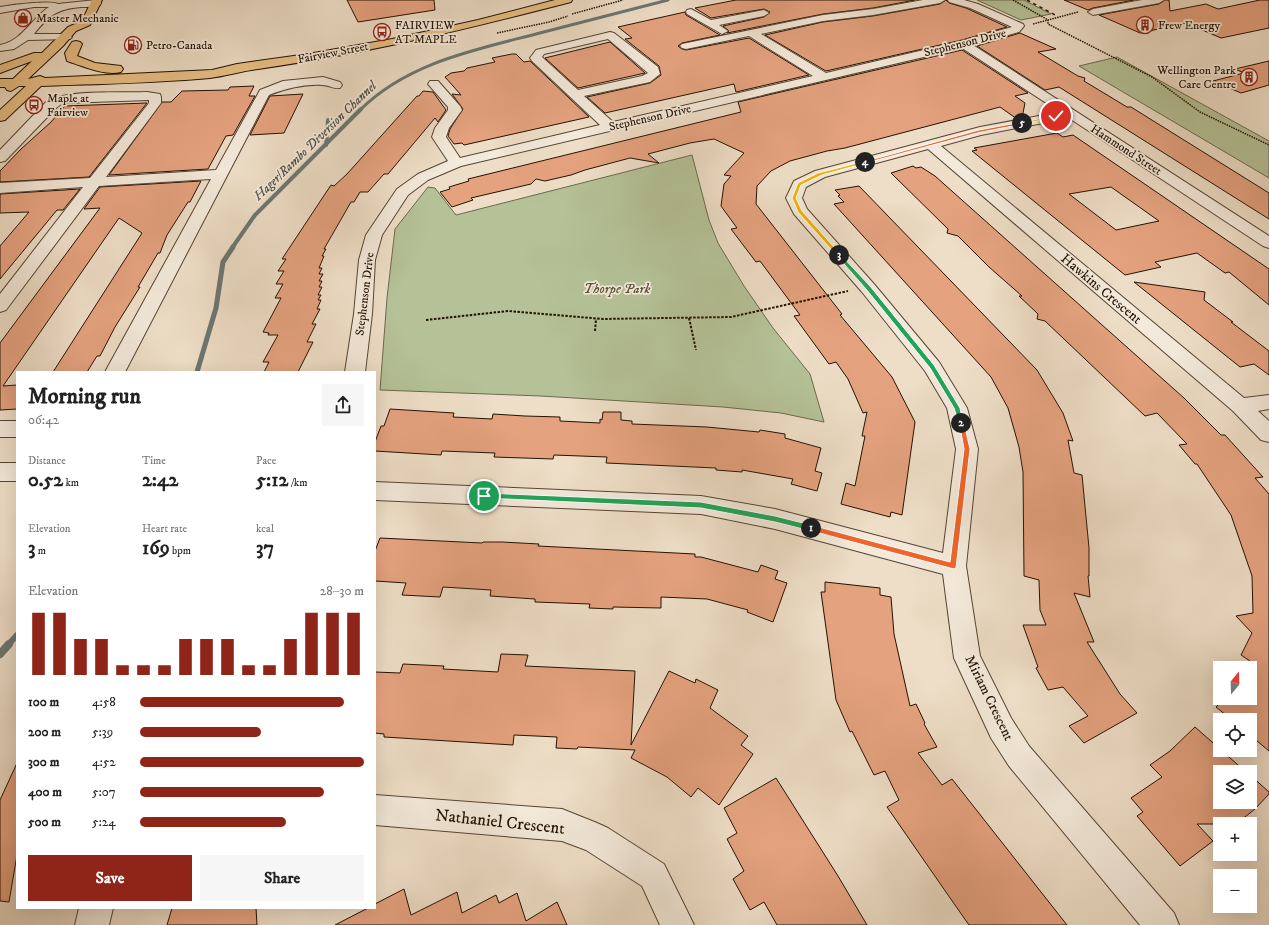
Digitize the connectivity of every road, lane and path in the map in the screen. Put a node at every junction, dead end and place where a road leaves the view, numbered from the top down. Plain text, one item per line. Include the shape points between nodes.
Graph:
1 (567, 0) edge
2 (940, 0) edge
3 (954, 0) edge
4 (1014, 0) edge
5 (1159, 0) edge
6 (96, 1) edge
7 (856, 3) dead end
8 (752, 4) dead end
9 (54, 8) junction
10 (0, 10) edge
11 (691, 12) dead end
12 (873, 12) junction
13 (1093, 12) joint
14 (764, 13) junction
15 (1048, 20) junction
16 (86, 23) junction
17 (710, 23) junction
18 (784, 25) junction
19 (1015, 30) junction
20 (751, 33) junction
21 (730, 36) junction
22 (26, 37) junction
23 (62, 40) junction
24 (76, 44) junction
25 (964, 44) junction
26 (686, 46) dead end
27 (0, 48) edge
28 (60, 60) dead end
29 (237, 68) junction
30 (0, 69) edge
31 (117, 69) junction
32 (49, 71) junction
33 (28, 72) junction
34 (0, 73) edge
35 (824, 77) junction
36 (108, 80) junction
37 (37, 82) junction
38 (0, 83) edge
39 (15, 83) junction
40 (434, 84) dead end
41 (336, 85) dead end
42 (576, 94) junction
43 (0, 97) edge
44 (1072, 114) junction
45 (2, 116) edge
46 (610, 127) junction
47 (931, 145) junction
48 (1269, 145) edge
49 (0, 158) edge
50 (456, 163) junction
51 (222, 174) junction
52 (94, 182) junction
53 (0, 188) edge
54 (1269, 243) edge
55 (868, 288) junction
56 (0, 306) edge
57 (596, 318) junction
58 (689, 318) junction
59 (426, 320) dead end
60 (595, 331) dead end
61 (696, 350) dead end
62 (116, 371) edge
63 (355, 371) edge
64 (1269, 402) edge
65 (1240, 406) junction
66 (0, 429) edge
67 (16, 429) edge
68 (1269, 434) edge
69 (0, 472) edge
70 (16, 472) edge
71 (376, 491) edge
72 (954, 566) junction
73 (376, 810) edge
74 (96, 909) edge
75 (92, 925) edge
76 (677, 925) edge
77 (1162, 925) edge

1 - 29 main road, Fairview Street via 392,42
2 - 12 street
3 - 19 street, Stephenson Drive via 1019,26
4 - 15 path
5 - 13 street
6 - 9 street
6 - 16 main road
7 - 12 street
8 - 14 street
9 - 10 street via 54,4 46,4
9 - 22 street via 41,18
11 - 17 street
12 - 18 street
13 - 15 path via 1076,12
14 - 17 street
14 - 18 street
15 - 19 path
15 - 48 path via 1048,24 1152,77 1200,112
16 - 23 main road via 72,29
16 - 24 main road via 90,29
17 - 21 street
18 - 20 street
19 - 25 street, Stephenson Drive
20 - 21 street
20 - 35 street
21 - 26 street
22 - 23 street
22 - 27 street via 12,46
23 - 30 main road via 22,62
23 - 33 main road
24 - 28 main road
24 - 31 main road via 71,58 93,66
25 - 35 street, Stephenson Drive
25 - 44 street, Hammond Street
29 - 31 main road, Fairview Street via 212,64
29 - 36 main road, Fairview Street via 212,74
31 - 32 main road, Fairview Street
32 - 33 main road, Fairview Street
32 - 37 main road
33 - 34 main road, Fairview Street
33 - 39 main road
35 - 46 street, Stephenson Drive
36 - 37 main road, Fairview Street
36 - 45 main road via 60,87 27,100
37 - 39 main road, Fairview Street
37 - 45 main road
38 - 39 main road, Fairview Street
39 - 43 main road
40 - 50 street via 455,110 442,128 439,137
41 - 51 street via 322,81 284,85 264,93
42 - 42 street via 646,79 654,74 654,70 610,35 540,52 536,58
42 - 46 street
44 - 47 street, Miriam Crescent via 980,131
44 - 54 street, Hammond Street
46 - 50 street, Stephenson Drive
47 - 55 street, Miriam Crescent via 820,174 799,184 794,198 800,211
47 - 65 street, Hawkins Crescent
49 - 52 street via 51,105 59,100 155,97 156,103
50 - 63 street, Stephenson Drive via 422,178 402,192 374,235 367,260
51 - 52 street
51 - 62 street
52 - 53 street
52 - 56 street
55 - 58 path via 731,317
55 - 72 street, Miriam Crescent via 932,367 957,408 967,449
57 - 58 path
57 - 59 path via 508,311
57 - 60 path
58 - 61 path
64 - 65 street
65 - 68 street, Hawkins Crescent
66 - 67 street
69 - 70 street
71 - 72 street via 701,505 775,519
72 - 77 street, Miriam Crescent via 967,658 1001,728 1019,756
73 - 76 street, Nathaniel Crescent via 562,825 597,839 652,875
74 - 75 street

